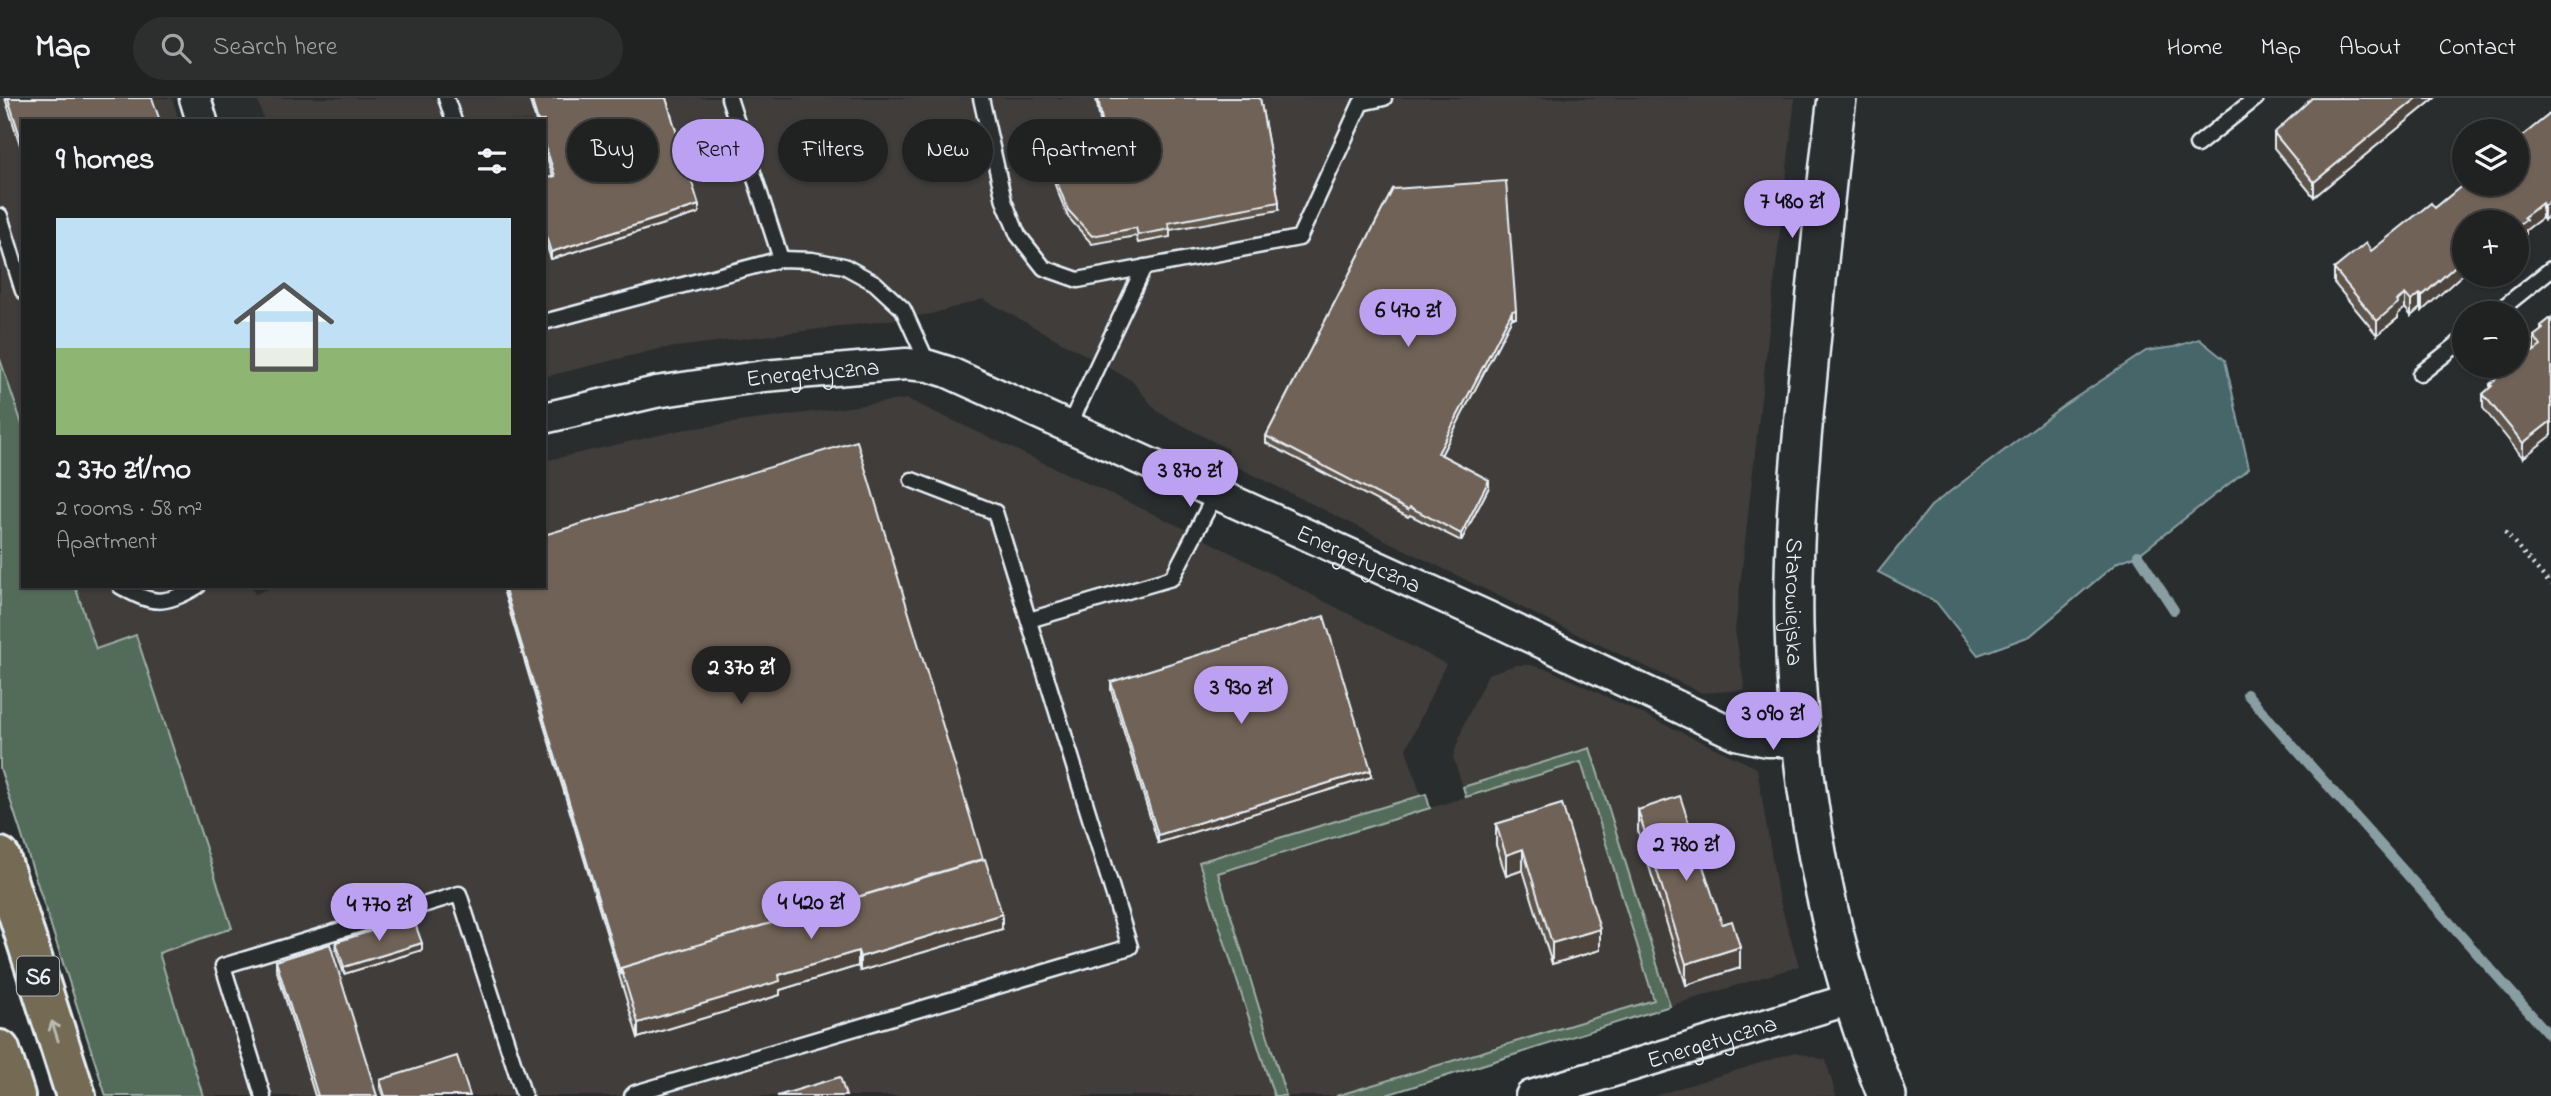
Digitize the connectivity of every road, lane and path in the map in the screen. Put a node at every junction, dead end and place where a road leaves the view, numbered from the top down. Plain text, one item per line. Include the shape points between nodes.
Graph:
1 (195, 98) edge
2 (446, 98) edge
3 (729, 98) edge
4 (981, 98) edge
5 (1384, 98) edge
6 (1837, 98) edge
7 (2256, 98) edge
8 (201, 119) edge
9 (452, 119) edge
10 (2197, 145) dead end
11 (0, 216) edge
12 (781, 259) junction
13 (1144, 267) junction
14 (2551, 269) edge
15 (21, 284) edge
16 (2511, 301) edge
17 (546, 322) edge
18 (2452, 349) edge
19 (929, 366) junction
20 (2420, 374) dead end
21 (546, 418) edge
22 (1069, 426) junction
23 (912, 480) dead end
24 (1216, 493) junction
25 (2505, 532) dead end
26 (2551, 585) edge
27 (124, 588) edge
28 (195, 588) edge
29 (1029, 620) junction
30 (1801, 741) junction
31 (0, 857) edge
32 (1851, 999) junction
33 (0, 1050) edge
34 (15, 1096) edge
35 (76, 1096) edge
36 (263, 1096) edge
37 (524, 1096) edge
38 (632, 1096) edge
39 (1531, 1096) edge
40 (1887, 1096) edge

1 - 8 street
2 - 9 lane
3 - 12 lane
4 - 13 lane via 1004,201 1018,235 1044,268 1078,280
5 - 13 lane via 1360,103 1299,238
6 - 30 street, Starowiejska via 1797,519 1794,627
7 - 10 lane
11 - 15 lane
12 - 17 lane
12 - 19 lane via 845,266 875,283 903,309
13 - 22 lane
14 - 16 lane
18 - 20 lane
19 - 21 street, Energetyczna via 764,376 656,393
19 - 22 street, Energetyczna
22 - 24 street, Energetyczna
23 - 29 lane via 995,512
24 - 29 lane via 1172,578
24 - 30 street, Energetyczna via 1735,734 1767,741
25 - 26 path
27 - 28 lane via 145,600 176,600
29 - 38 lane via 1130,947
30 - 32 street, Starowiejska via 1819,870
35 -> 31 highway, S6
32 - 39 street, Energetyczna
32 - 40 street, Starowiejska
33 - 34 highway
36 - 37 lane via 223,965 459,894

